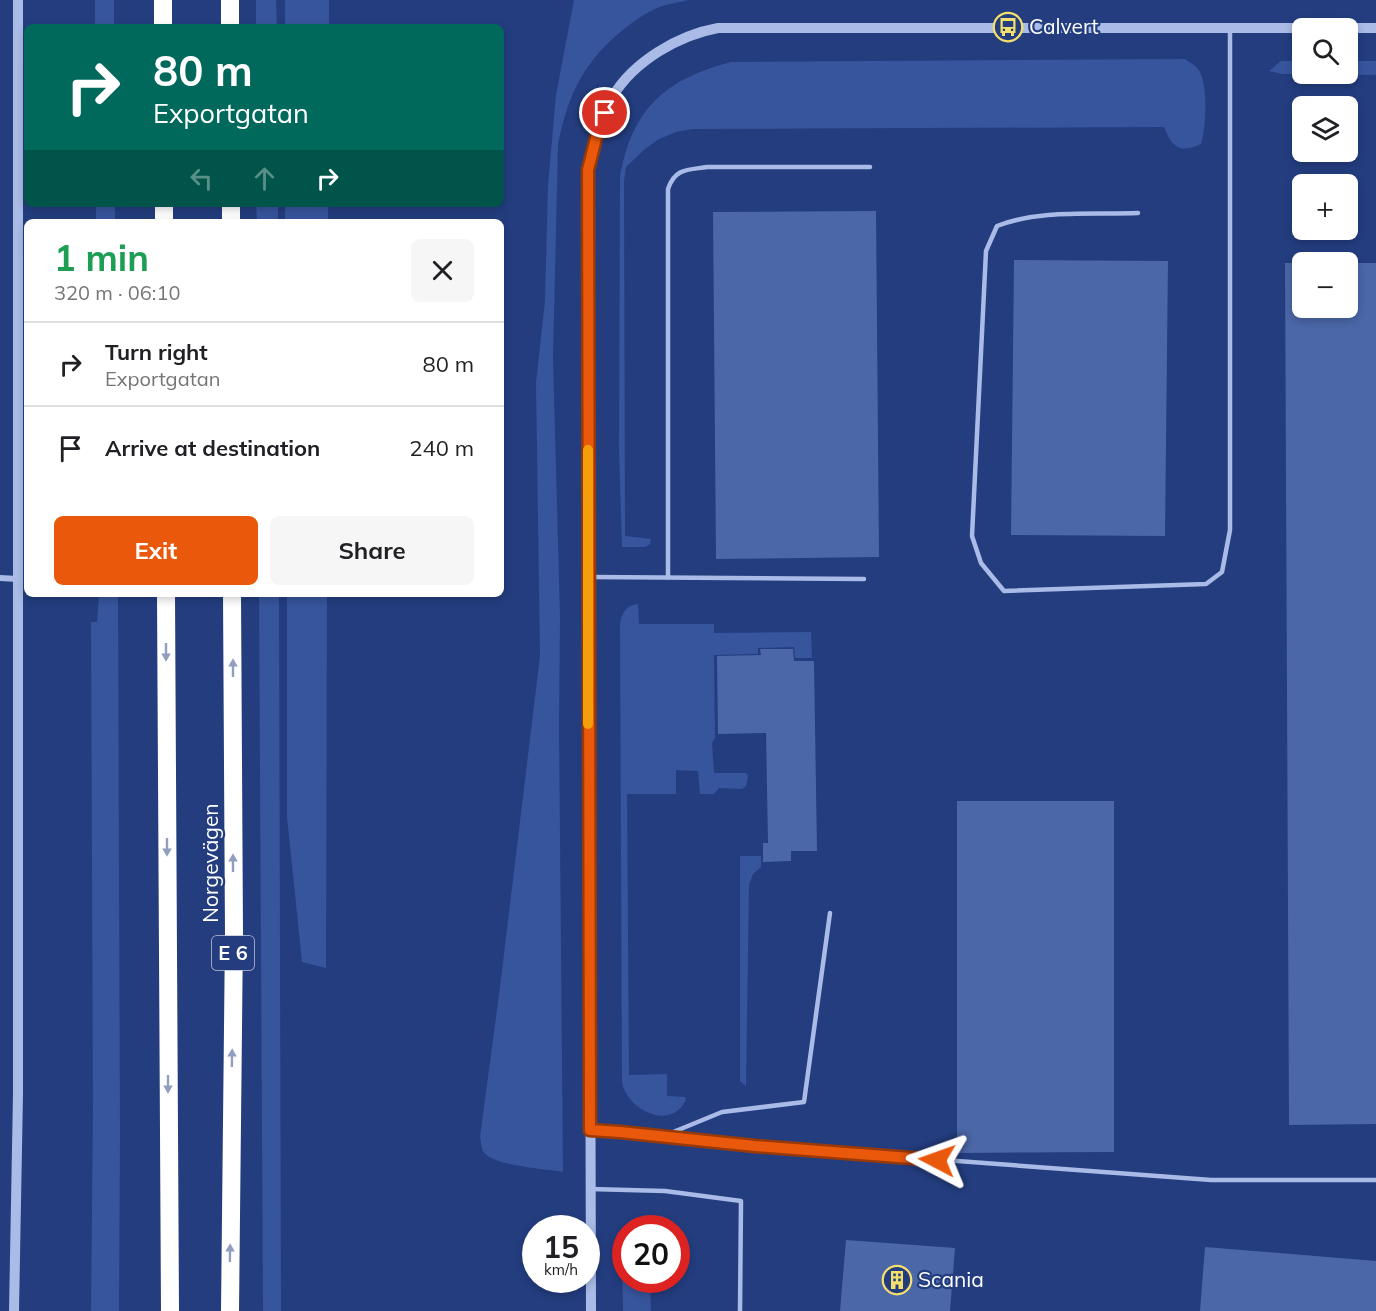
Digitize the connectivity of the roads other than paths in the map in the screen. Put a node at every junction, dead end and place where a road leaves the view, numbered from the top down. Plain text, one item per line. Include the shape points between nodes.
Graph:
1 (18, 0) edge
2 (163, 0) edge
3 (230, 0) edge
4 (163, 24) edge
5 (230, 24) edge
6 (1230, 27) junction
7 (1376, 28) edge
8 (870, 167) dead end
9 (1138, 213) dead end
10 (588, 577) junction
11 (0, 578) edge
12 (668, 578) junction
13 (19, 579) junction
14 (864, 579) dead end
15 (166, 597) edge
16 (232, 597) edge
17 (830, 913) dead end
18 (590, 1130) junction
19 (664, 1136) junction
20 (1376, 1180) edge
21 (590, 1189) junction
22 (14, 1311) edge
23 (170, 1311) edge
24 (230, 1311) edge
25 (591, 1311) edge
26 (740, 1311) edge

1 - 13 street
2 - 4 highway
3 - 5 highway
6 - 7 street
6 - 9 lane via 1230,530 1222,572 1206,584 1004,591 981,563 972,536 986,251 997,226 1015,219
6 - 10 street via 718,28 682,39 626,78 598,130 588,170
8 - 12 lane via 707,167 682,170 672,179 668,189
10 - 12 lane
10 - 18 street
11 - 13 street
12 - 14 lane
13 - 22 street
15 -> 23 highway, Norgevägen
24 -> 16 highway, Norgevägen / E 6
17 - 19 lane via 804,1102 722,1112
18 - 19 lane
18 - 21 street
19 - 20 lane via 1211,1180
21 - 25 street
21 - 26 lane via 664,1191 741,1201

